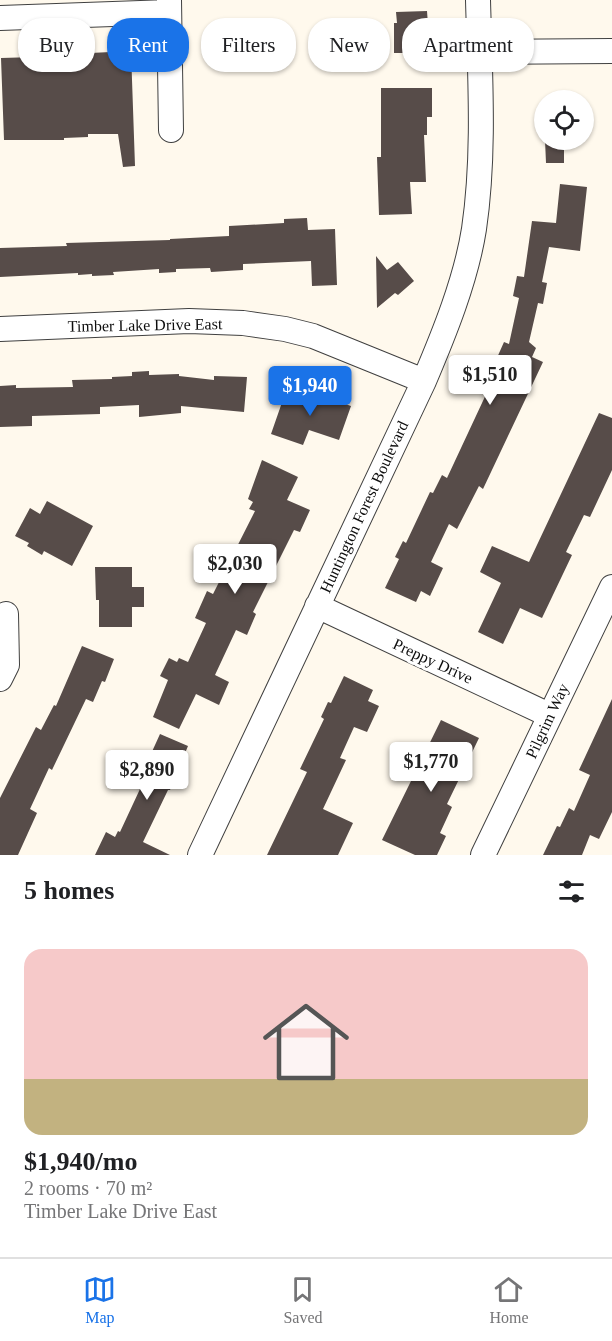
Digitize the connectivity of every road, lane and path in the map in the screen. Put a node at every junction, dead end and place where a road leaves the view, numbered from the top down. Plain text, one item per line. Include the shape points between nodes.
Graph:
1 (478, 0) edge
2 (169, 6) edge
3 (0, 18) edge
4 (478, 18) edge
5 (612, 51) edge
6 (534, 52) edge
7 (479, 72) edge
8 (171, 130) dead end
9 (0, 329) edge
10 (424, 381) junction
11 (612, 587) edge
12 (317, 606) junction
13 (6, 614) dead end
14 (0, 679) edge
15 (549, 715) junction
16 (200, 855) edge
17 (483, 855) edge

1 - 4 street, Huntington Forest Boulevard
2 - 3 street
2 - 8 street
5 - 6 street
7 - 10 street, Huntington Forest Boulevard via 480,176 474,231 443,335
9 - 10 street, Timber Lake Drive East via 189,321 243,323 313,336
10 - 12 street, Huntington Forest Boulevard
11 - 15 street, Pilgrim Way
12 - 15 street, Preppy Drive
12 - 16 street, Huntington Forest Boulevard
13 - 14 street via 7,664
15 - 17 street, Pilgrim Way

